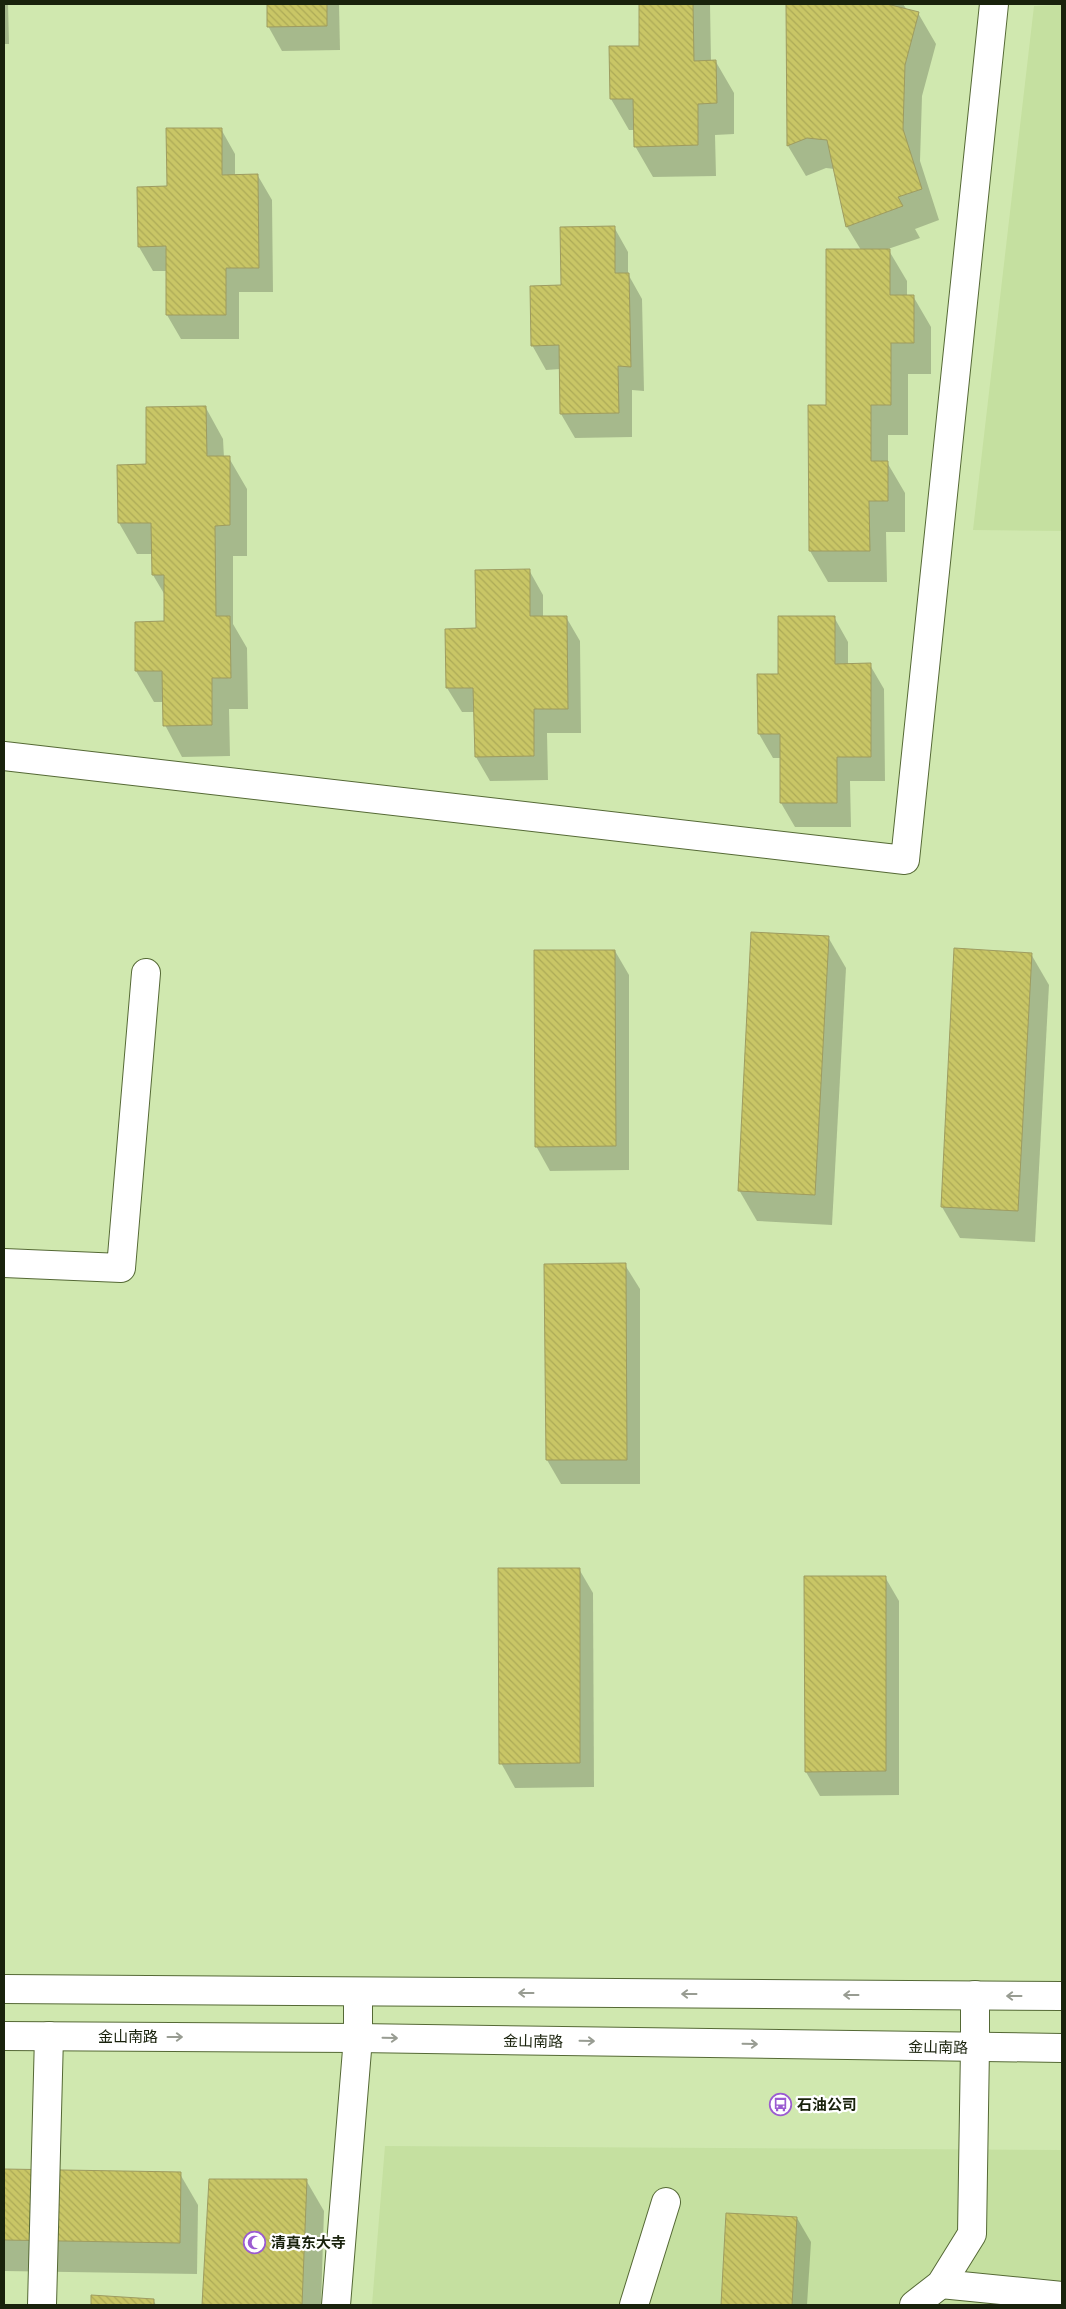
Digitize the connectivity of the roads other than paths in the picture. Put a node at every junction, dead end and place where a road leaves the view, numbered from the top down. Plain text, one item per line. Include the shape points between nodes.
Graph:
1 (994, 4) edge
2 (4, 756) edge
3 (146, 973) dead end
4 (4, 1263) edge
5 (4, 1988) edge
6 (358, 1992) junction
7 (975, 1995) junction
8 (1062, 1996) edge
9 (4, 2036) edge
10 (49, 2036) junction
11 (358, 2038) junction
12 (975, 2048) junction
13 (1062, 2048) edge
14 (666, 2202) dead end
15 (941, 2284) junction
16 (1062, 2296) edge
17 (42, 2305) edge
18 (336, 2305) edge
19 (634, 2305) edge
20 (914, 2305) edge

1 - 2 street via 905,860
3 - 4 street via 121,1268
5 - 6 street
7 -> 6 street
6 - 11 street
8 -> 7 street
7 - 12 street
9 - 10 street, 金山南路
10 -> 11 street, 金山南路
10 - 17 street
11 -> 12 street, 金山南路
11 - 18 street
12 - 13 street, 金山南路
12 - 15 street via 972,2234
14 - 19 street
15 - 16 street
15 - 20 street

